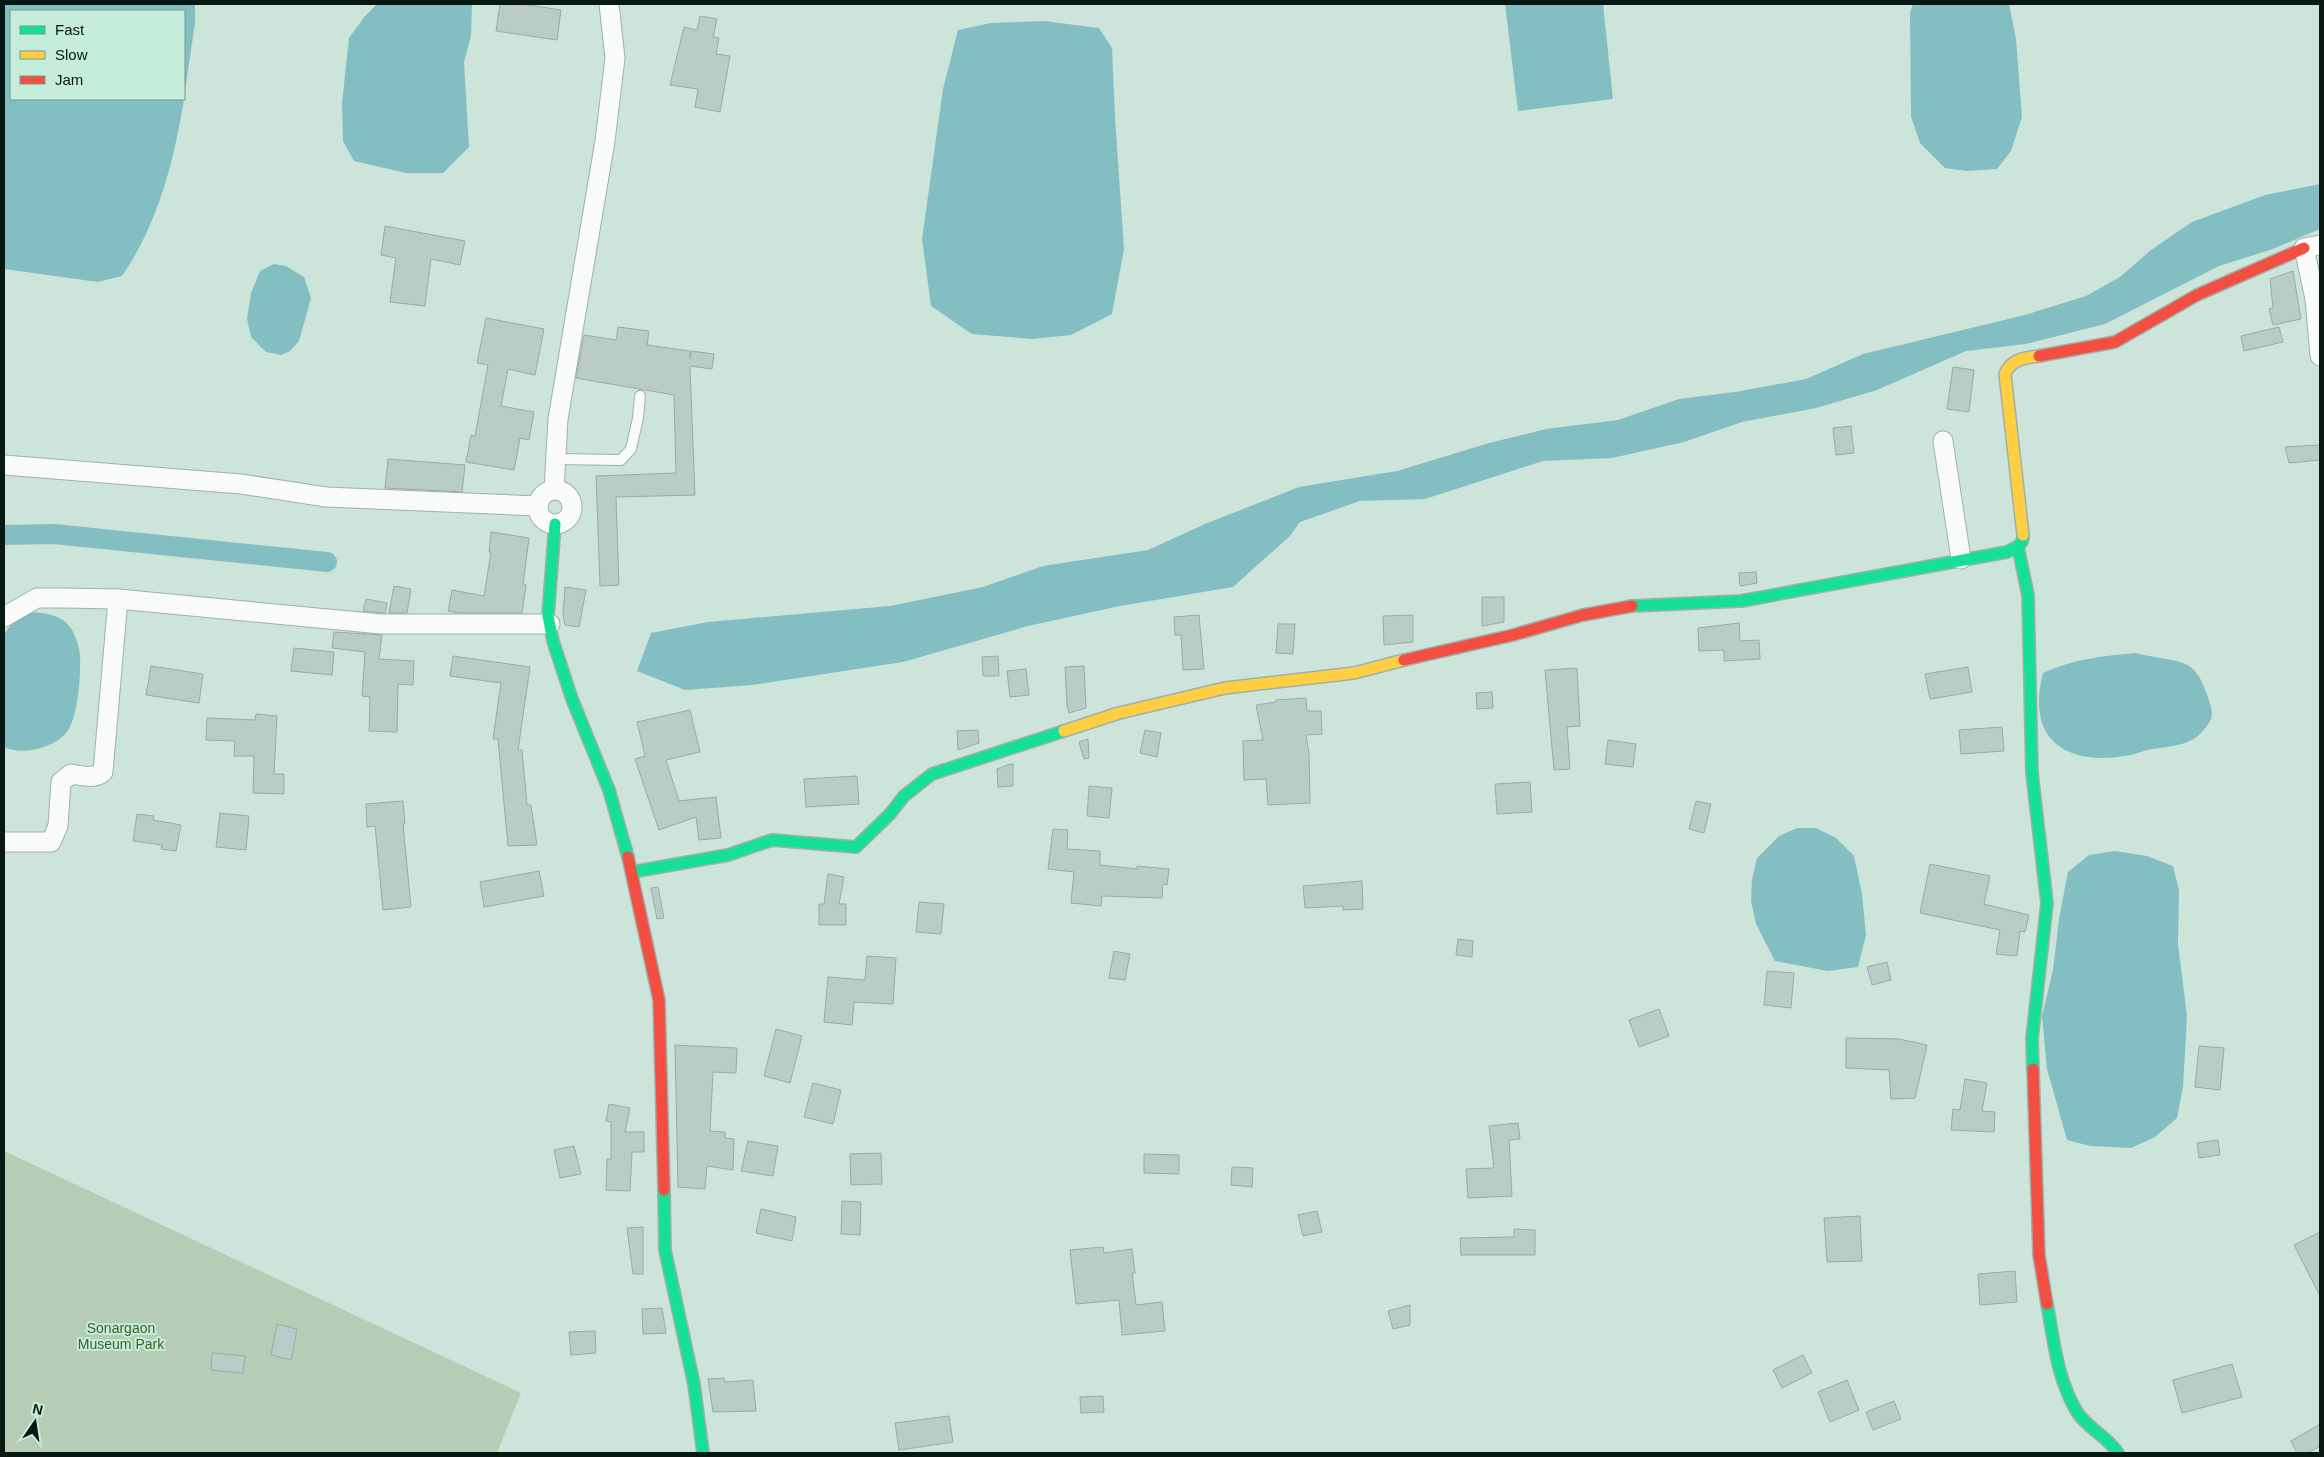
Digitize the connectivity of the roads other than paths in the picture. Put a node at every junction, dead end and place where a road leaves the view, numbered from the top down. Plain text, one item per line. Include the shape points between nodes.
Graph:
1 (609, 4) edge
2 (2312, 246) edge
3 (2320, 356) edge
4 (640, 396) dead end
5 (1943, 441) dead end
6 (556, 459) junction
7 (4, 465) edge
8 (554, 490) junction
9 (538, 506) junction
10 (555, 524) junction
11 (2018, 547) junction
12 (1961, 559) junction
13 (118, 599) junction
14 (4, 617) edge
15 (550, 624) junction
16 (4, 842) edge
17 (632, 872) junction
18 (703, 1453) edge
19 (2118, 1453) edge

1 - 6 street via 615,58 606,142 558,419
2 - 3 street
2 - 11 street via 2197,295 2115,342 2021,359 2010,365 2005,374 2023,539
4 - 6 lane via 631,449 620,460
5 - 12 street
6 - 8 street
7 - 9 street via 241,484 326,497
8 - 9 street via 543,495
8 - 10 street via 565,493 572,509 567,520
9 - 10 street via 541,517
10 - 15 street via 548,585
11 - 12 street via 2008,552
11 - 19 street via 2028,595 2032,773 2047,903 2032,1039 2039,1255 2059,1371 2078,1413
12 - 17 street via 1741,601 1639,604 1354,673 1225,688 1119,713 932,774 904,796 856,847 772,840 728,854
13 - 14 street via 37,598
13 - 15 street via 381,624
13 - 16 street via 104,772 100,775 71,774 61,782 58,826 50,842
15 - 17 street via 572,699 609,790
17 - 18 street via 659,1000 665,1250 694,1384

